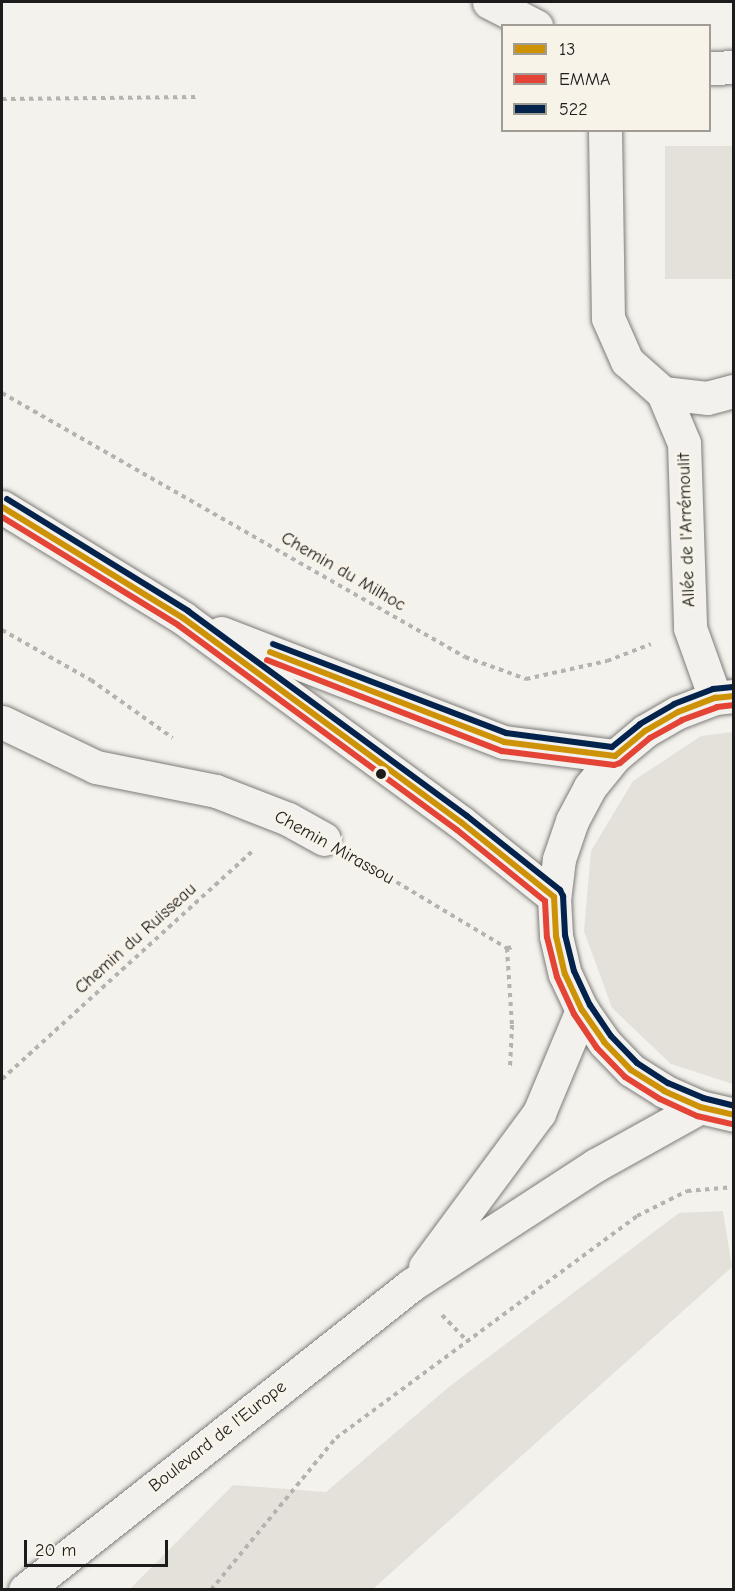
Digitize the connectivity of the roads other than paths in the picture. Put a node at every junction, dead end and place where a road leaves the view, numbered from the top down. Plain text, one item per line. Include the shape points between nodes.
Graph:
1 (489, 2) edge
2 (532, 24) edge
3 (734, 67) edge
4 (711, 68) edge
5 (605, 132) edge
6 (734, 391) edge
7 (663, 393) junction
8 (2, 507) edge
9 (183, 618) junction
10 (724, 697) edge
11 (2, 722) edge
12 (615, 756) junction
13 (324, 839) road end
14 (554, 897) junction
15 (582, 1010) junction
16 (700, 1107) junction
17 (734, 1115) edge
18 (411, 1285) junction
19 (25, 1590) edge

1 - 2 main road
3 - 4 main road
5 - 7 main road, Allée de l'Arrémoulit via 608,318 627,361
6 - 7 main road via 707,398
7 - 10 main road, Allée de l'Arrémoulit via 684,443 690,628
8 - 9 main road
9 - 12 main road via 504,742
9 - 14 main road via 462,823
10 - 12 main road via 678,712 645,731
11 - 13 main road, Chemin Mirassou via 96,767 216,791 288,819
12 - 14 main road via 590,787 572,821 559,859
14 - 15 main road via 556,936 565,974
15 - 16 main road via 604,1042 631,1070
15 - 18 main road, Boulevard de l'Europe via 539,1113
16 - 17 main road
16 - 18 main road, Boulevard de l'Europe via 596,1165
18 - 19 main road, Boulevard de l'Europe

